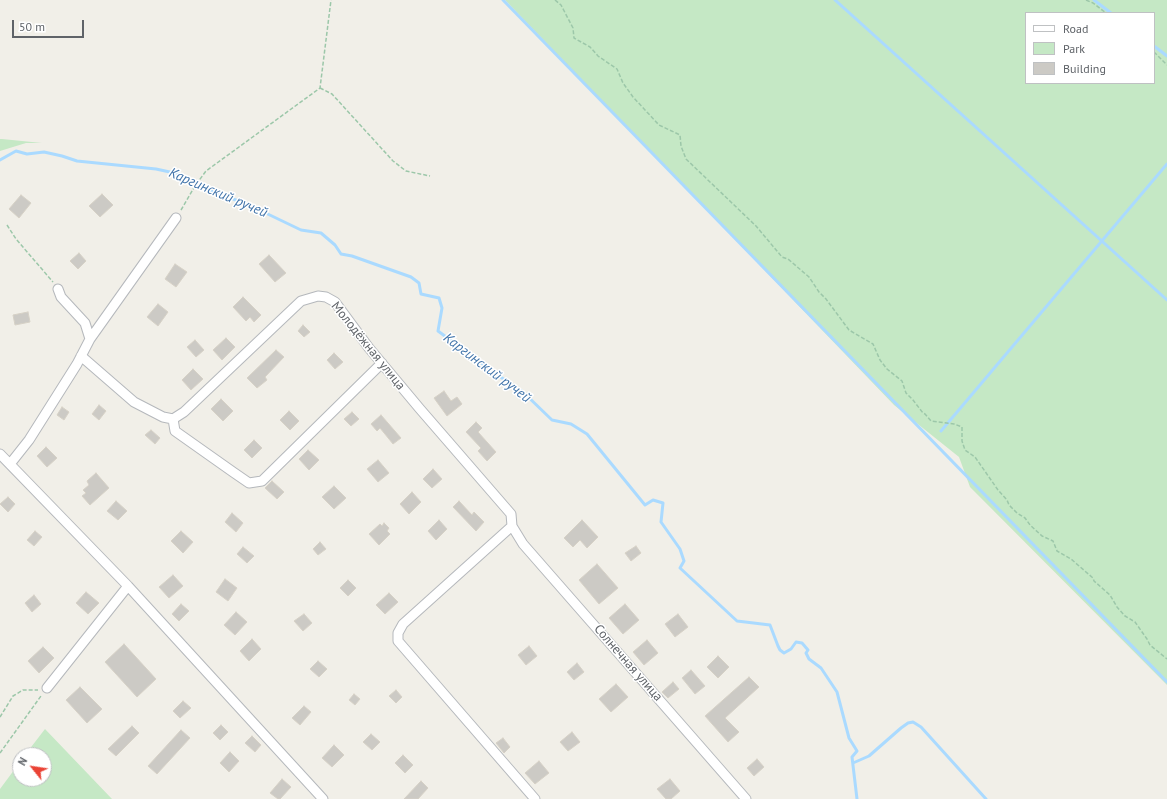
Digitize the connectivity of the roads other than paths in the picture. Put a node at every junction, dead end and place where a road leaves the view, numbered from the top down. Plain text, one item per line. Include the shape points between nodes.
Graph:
1 (176, 218) road end
2 (58, 289) dead end
3 (90, 338) junction
4 (81, 356) junction
5 (382, 363) junction
6 (172, 419) junction
7 (0, 454) edge
8 (10, 464) junction
9 (512, 526) junction
10 (128, 586) junction
11 (47, 688) road end
12 (323, 799) edge
13 (535, 799) edge
14 (746, 799) edge

1 - 3 street
2 - 3 street via 61,297 85,323
3 - 4 street
4 - 6 street via 134,402
4 - 8 street via 29,440
5 - 6 street via 262,481 249,483 233,472 175,430
5 - 6 street, Молодёжная улица via 336,302 318,296 301,301 184,412
5 - 9 street, Молодёжная улица via 512,514
7 - 8 street
8 - 10 street
9 - 13 street via 403,624 398,633 398,641
9 - 14 street, Солнечная улица via 523,544
10 - 11 street
10 - 12 street

